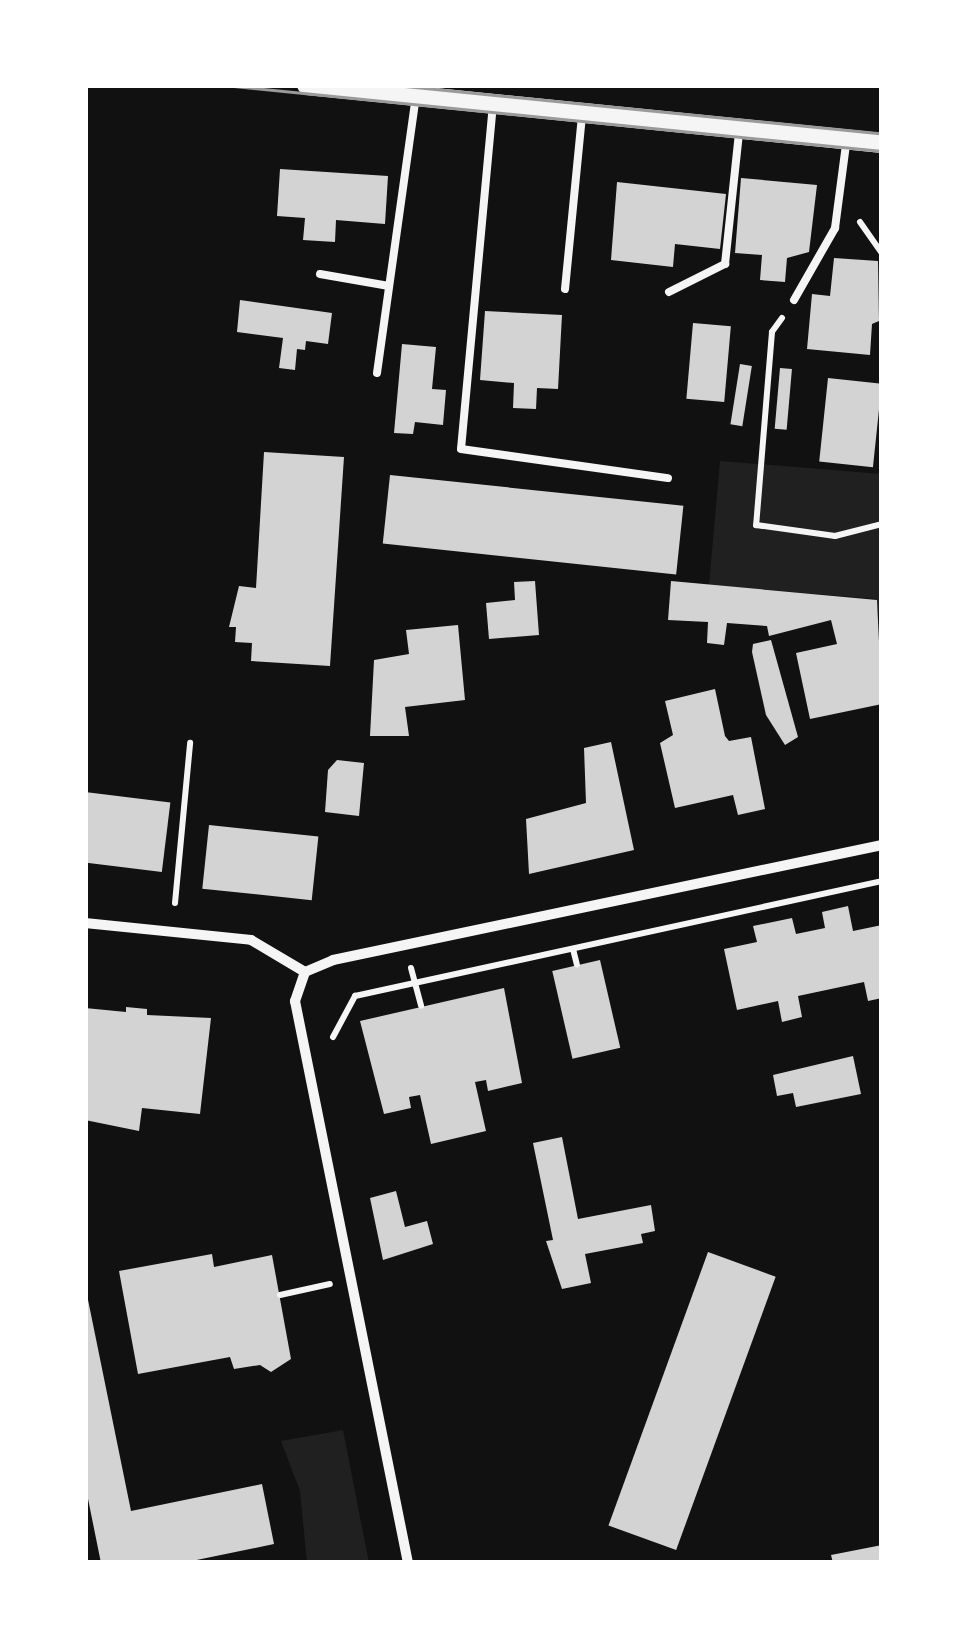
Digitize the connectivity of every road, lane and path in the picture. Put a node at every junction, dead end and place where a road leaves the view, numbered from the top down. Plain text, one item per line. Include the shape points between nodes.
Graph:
1 (306, 85) edge
2 (416, 96) junction
3 (493, 104) junction
4 (583, 113) junction
5 (739, 128) junction
6 (847, 140) junction
7 (882, 143) edge
8 (320, 274) dead end
9 (389, 286) junction
10 (565, 289) dead end
11 (669, 292) dead end
12 (794, 300) joint
13 (377, 373) dead end
14 (668, 478) dead end
15 (882, 524) edge
16 (190, 743) dead end
17 (882, 844) edge
18 (882, 881) edge
19 (175, 903) dead end
20 (85, 922) edge
21 (406, 948) junction
22 (573, 949) junction
23 (577, 965) dead end
24 (305, 972) junction
25 (416, 983) junction
26 (422, 1006) dead end
27 (332, 1037) dead end
28 (309, 1288) dead end
29 (280, 1295) dead end
30 (408, 1563) edge

1 - 2 main road
2 - 3 main road
2 - 9 lane
3 - 4 main road
3 - 14 lane via 461,450
4 - 5 main road
4 - 10 lane
5 - 6 main road
5 - 11 lane via 725,264
6 - 7 main road
6 - 12 lane via 835,228
8 - 9 lane
9 - 13 lane
12 - 15 path via 772,332 756,525 836,536
16 - 19 path
17 - 21 street
18 - 22 path
20 - 24 street via 251,940
21 - 24 street via 333,960
21 - 25 path
22 - 23 path
22 - 25 path
24 - 30 street via 295,1001
25 - 26 path
25 - 27 path via 355,996
28 - 29 path

